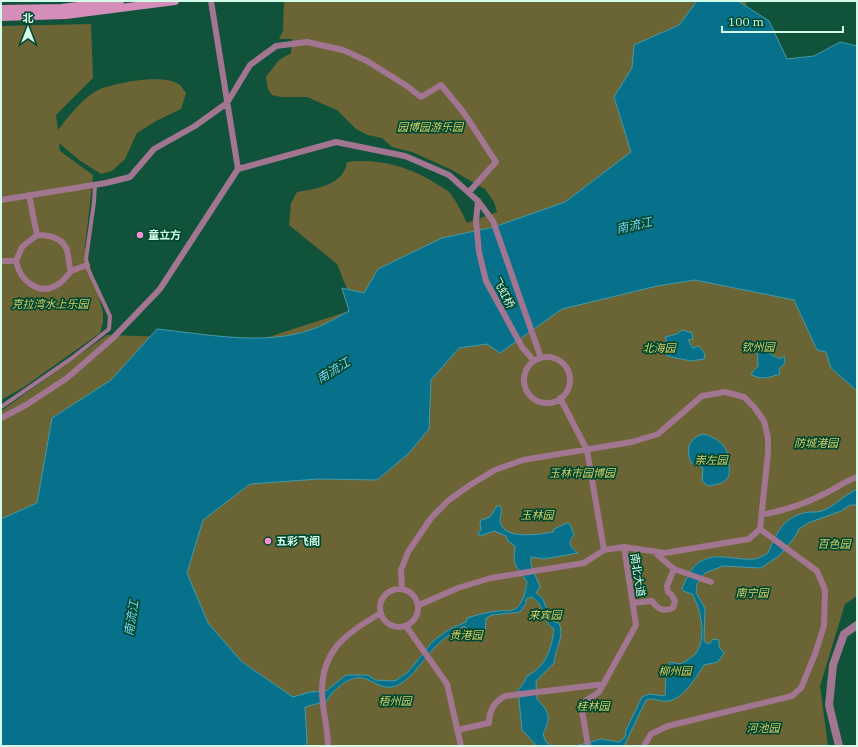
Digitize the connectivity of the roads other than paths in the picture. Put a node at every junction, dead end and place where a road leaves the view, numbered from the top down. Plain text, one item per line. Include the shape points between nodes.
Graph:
1 (120, 1) edge
2 (175, 1) edge
3 (210, 1) edge
4 (1, 9) edge
5 (1, 18) edge
6 (227, 103) junction
7 (238, 169) junction
8 (95, 184) junction
9 (469, 192) junction
10 (29, 195) junction
11 (1, 200) edge
12 (478, 201) junction
13 (37, 235) junction
14 (1, 261) edge
15 (16, 261) junction
16 (87, 265) junction
17 (71, 271) junction
18 (541, 358) junction
19 (534, 361) junction
20 (560, 398) junction
21 (1, 407) edge
22 (1, 418) edge
23 (587, 450) junction
24 (857, 477) edge
25 (761, 515) junction
26 (760, 529) junction
27 (624, 547) junction
28 (604, 550) junction
29 (653, 551) junction
30 (674, 569) junction
31 (711, 582) dead end
32 (402, 589) junction
33 (633, 603) junction
34 (419, 605) junction
35 (381, 613) junction
36 (857, 625) edge
37 (406, 626) junction
38 (604, 684) junction
39 (458, 730) junction
40 (588, 744) edge
41 (328, 746) edge
42 (461, 746) edge
43 (644, 746) edge
44 (838, 746) edge

1 - 4 main road via 60,8
2 - 5 main road via 66,15
3 - 6 street
6 - 7 street
6 - 8 street via 196,126 154,149 130,177
6 - 9 street via 250,65 276,46 307,42 343,50 367,61 421,97 441,85 496,162
7 - 9 street, 飞虹桥 via 336,142 405,156 449,175
7 - 22 street via 160,288 113,338 67,378
8 - 10 street
8 - 16 lane
9 - 12 street, 飞虹桥
10 - 11 street
10 - 13 street
12 - 18 street, 飞虹桥 via 493,221
12 - 19 street, 飞虹桥 via 476,222 479,252 486,281 522,347
13 - 15 street via 22,247
13 - 17 street via 57,238 64,244
14 - 15 street
15 - 17 street via 24,280 40,288 54,286
16 - 17 street
16 - 21 lane via 110,316 109,328 72,358
18 - 19 street
18 - 20 street via 556,359 563,363 567,370 569,385
19 - 20 street via 525,372 528,393 533,398 547,402
20 - 23 street
23 - 25 street via 632,442 658,434 702,396 725,392 744,398 764,421 768,438
23 - 28 street
23 - 32 street via 523,460 506,466 495,470 449,500 431,518 408,552 401,570
24 - 25 street via 788,510
25 - 26 street
26 - 29 street via 749,539 665,553
26 - 43 street via 817,571 825,590 824,626 801,688 792,696 668,726 651,734
27 - 28 street, 南北大道
27 - 29 street
27 - 33 street, 南北大道
28 - 34 street via 584,563 491,578 458,588
29 - 30 street
30 - 31 street
30 - 33 street via 667,586 675,601 673,608 657,608 652,601
32 - 34 street via 413,595
32 - 35 street via 385,596 380,607
33 - 38 street, 南北大道 via 636,625
34 - 37 street via 416,618
35 - 37 street via 388,624 400,628
35 - 41 street via 351,630 331,652 323,678 322,692
36 - 44 street via 844,634 833,664 829,705
37 - 39 street via 447,684
38 - 39 street via 505,696 492,707 488,723
38 - 40 street, 南北大道 via 599,692 581,704
39 - 42 street

